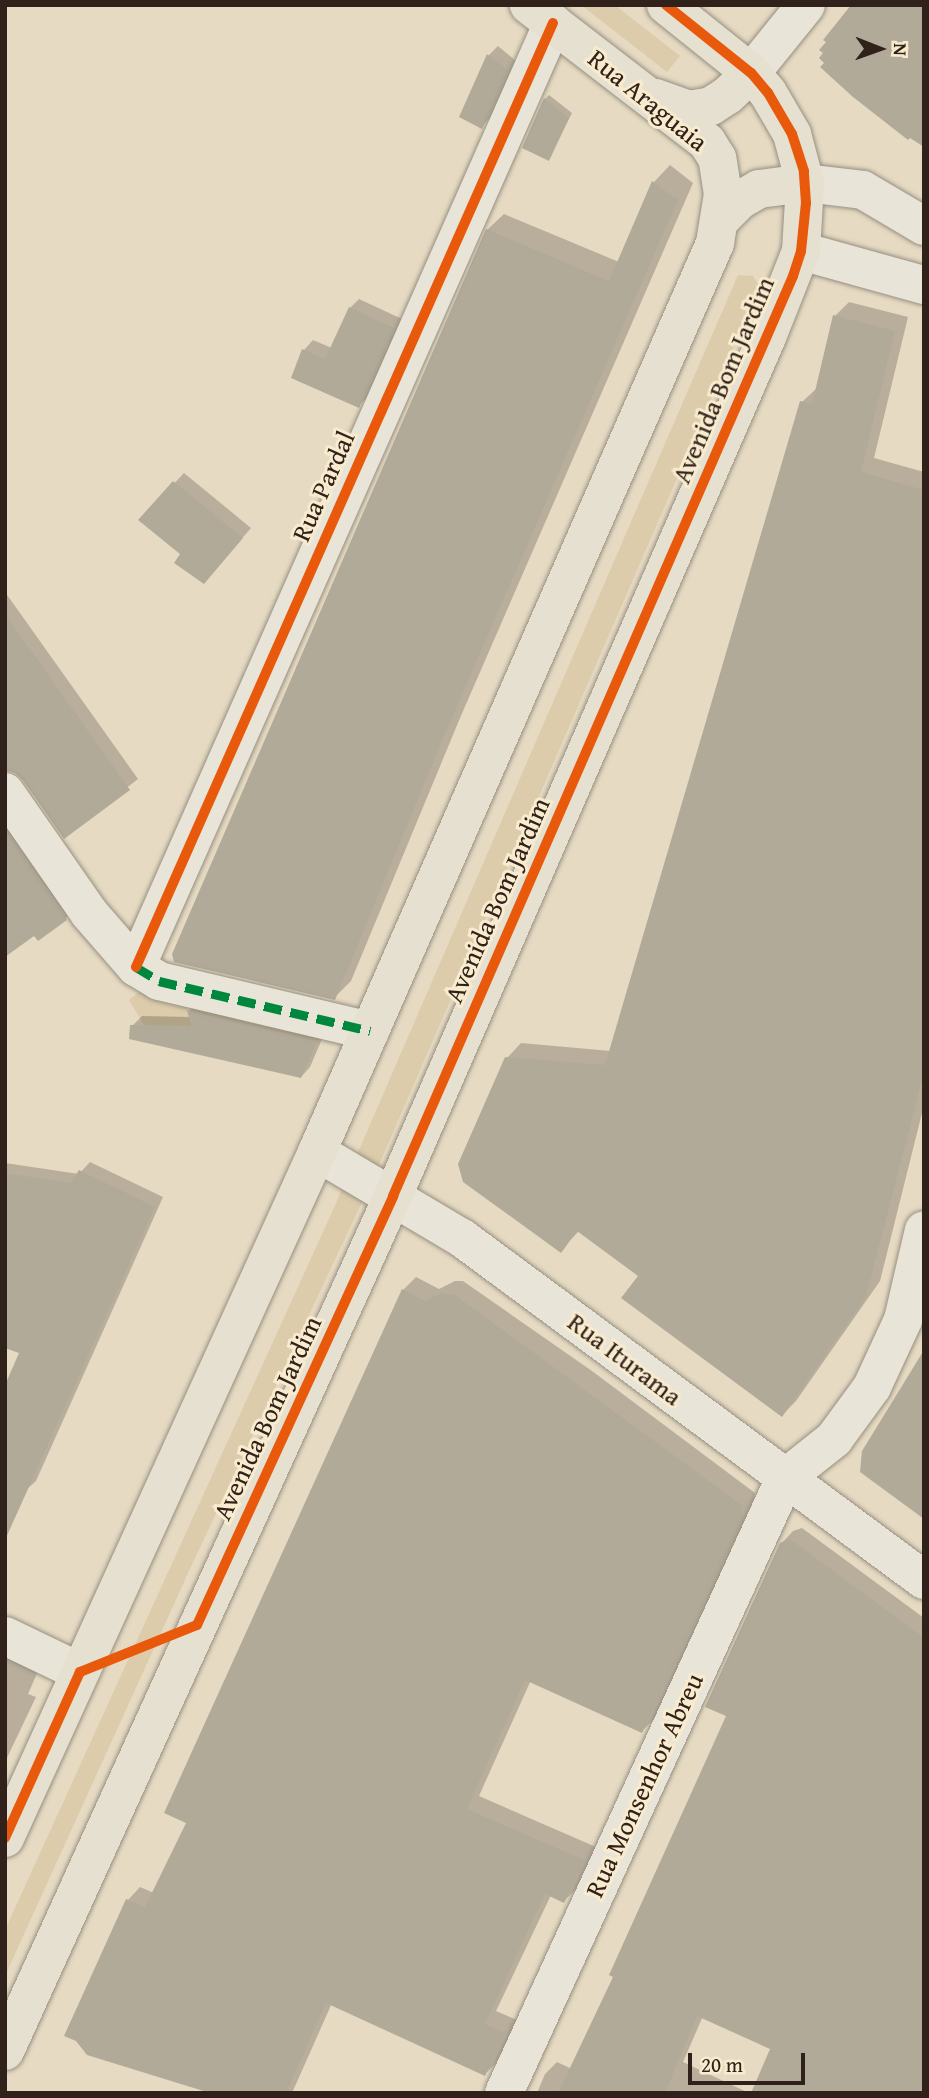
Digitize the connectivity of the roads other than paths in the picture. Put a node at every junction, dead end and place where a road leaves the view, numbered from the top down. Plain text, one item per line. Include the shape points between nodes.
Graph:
1 (666, 5) edge
2 (806, 5) edge
3 (541, 14) edge
4 (751, 73) junction
5 (648, 96) junction
6 (805, 183) junction
7 (721, 219) junction
8 (924, 226) edge
9 (802, 251) junction
10 (924, 285) edge
11 (5, 792) edge
12 (136, 967) junction
13 (370, 1031) junction
14 (317, 1152) junction
15 (393, 1196) junction
16 (924, 1230) edge
17 (785, 1478) junction
18 (924, 1580) edge
19 (5, 1636) edge
20 (80, 1672) junction
21 (5, 1838) edge
22 (5, 2051) edge
23 (504, 2093) edge

1 - 4 main road
2 - 4 street
3 - 5 main road, Rua Araguaia
3 - 12 street, Rua Pardal
4 - 5 main road via 711,106 689,110
4 - 6 main road via 792,134
5 - 7 main road, Rua Araguaia via 707,142 717,158 723,194
6 - 7 main road via 759,189
6 - 8 street via 863,190
6 - 9 main road, Avenida Bom Jardim
7 - 13 main road via 693,294
9 - 10 street
9 - 15 main road, Avenida Bom Jardim
11 - 12 street via 89,913
12 - 13 street via 159,981
13 - 14 main road
14 - 15 street, Rua Iturama
14 - 20 main road
15 - 17 street, Rua Iturama via 462,1238
15 - 22 main road, Avenida Bom Jardim
16 - 17 street via 903,1320 872,1387 834,1440
17 - 18 street, Rua Iturama
17 - 23 street, Rua Monsenhor Abreu
19 - 20 street
20 - 21 main road

